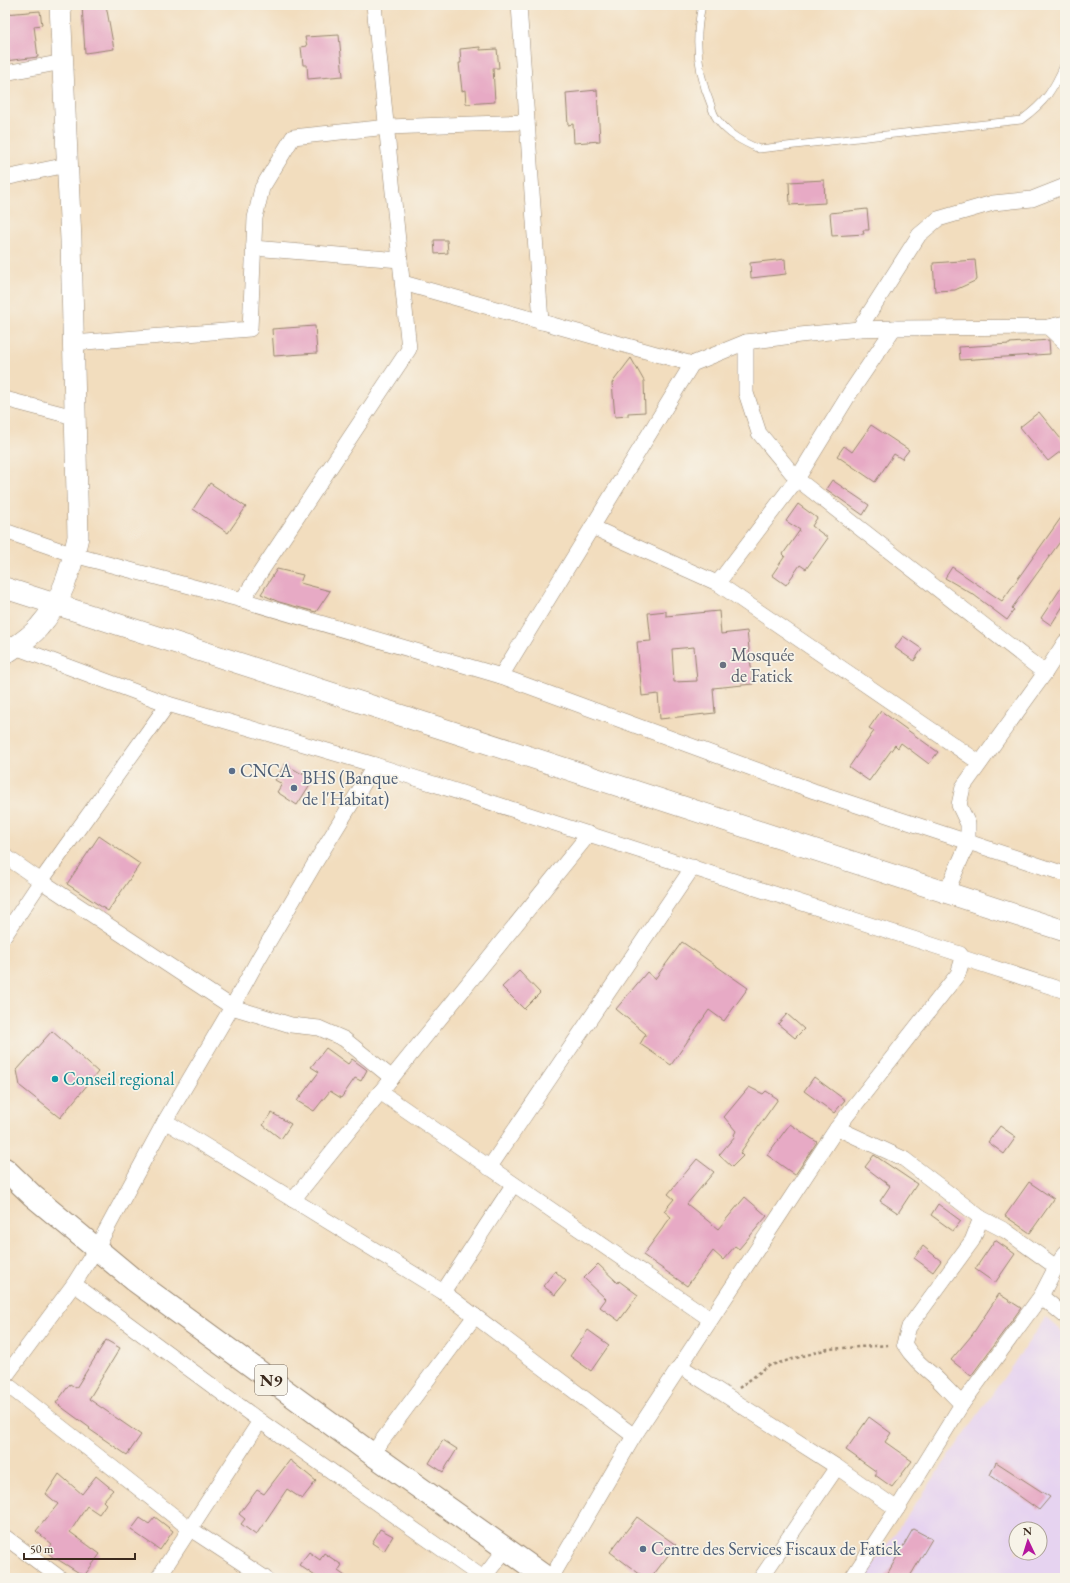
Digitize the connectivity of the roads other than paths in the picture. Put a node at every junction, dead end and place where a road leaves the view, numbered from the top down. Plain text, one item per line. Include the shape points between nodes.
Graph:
1 (60, 5) edge
2 (374, 5) edge
3 (519, 5) edge
4 (702, 5) edge
5 (63, 62) junction
6 (1065, 63) edge
7 (5, 73) edge
8 (527, 122) junction
9 (388, 127) junction
10 (67, 165) junction
11 (5, 178) edge
12 (1065, 186) edge
13 (253, 248) junction
14 (400, 260) junction
15 (403, 283) junction
16 (541, 322) junction
17 (1065, 323) edge
18 (1048, 327) junction
19 (894, 328) junction
20 (859, 329) junction
21 (746, 342) junction
22 (73, 343) junction
23 (1065, 343) edge
24 (692, 364) junction
25 (5, 399) edge
26 (74, 417) junction
27 (797, 479) junction
28 (592, 527) junction
29 (5, 531) edge
30 (74, 555) junction
31 (717, 583) junction
32 (5, 588) edge
33 (242, 600) junction
34 (56, 605) junction
35 (1065, 642) edge
36 (10, 651) edge
37 (1045, 673) junction
38 (501, 676) junction
39 (168, 704) junction
40 (980, 763) junction
41 (375, 765) junction
42 (589, 834) junction
43 (968, 843) junction
44 (5, 856) edge
45 (693, 867) junction
46 (1065, 874) edge
47 (41, 881) junction
48 (946, 893) junction
49 (1065, 932) edge
50 (5, 935) edge
51 (963, 958) junction
52 (1065, 991) edge
53 (232, 1007) junction
54 (392, 1078) junction
55 (380, 1092) junction
56 (165, 1121) junction
57 (837, 1128) junction
58 (489, 1168) junction
59 (5, 1169) edge
60 (513, 1185) junction
61 (293, 1200) junction
62 (981, 1218) junction
63 (96, 1248) junction
64 (1065, 1253) edge
65 (1056, 1267) junction
66 (74, 1284) junction
67 (443, 1292) junction
68 (1041, 1296) junction
69 (475, 1316) junction
70 (1065, 1316) edge
71 (710, 1319) junction
72 (680, 1366) junction
73 (5, 1377) edge
74 (5, 1383) edge
75 (962, 1404) junction
76 (260, 1421) junction
77 (634, 1436) junction
78 (372, 1454) junction
79 (837, 1468) junction
80 (897, 1509) junction
81 (189, 1528) junction
82 (5, 1537) edge
83 (506, 1549) junction
84 (60, 1578) edge
85 (158, 1578) edge
86 (265, 1578) edge
87 (483, 1578) edge
88 (547, 1578) edge
89 (551, 1578) edge
90 (761, 1578) edge
91 (852, 1578) edge

1 - 5 street
2 - 9 street
3 - 8 street
4 - 6 lane via 697,26 698,62 705,91 716,119 738,140 759,150 1021,120 1037,109 1054,87
5 - 7 street
5 - 10 street
8 - 9 street
8 - 16 street
9 - 13 street via 293,137 262,188 255,218
9 - 14 street
10 - 11 street
10 - 22 street
12 - 20 street via 1032,199 993,203 938,219 919,235
13 - 14 street
13 - 22 street via 250,329
14 - 15 street
15 - 16 street
15 - 33 street via 410,348
16 - 24 street
17 - 18 street
18 - 19 street
18 - 23 street
19 - 20 street
19 - 27 street
20 - 21 street
21 - 24 street
21 - 27 street via 746,393 759,433
22 - 26 street
24 - 28 street
25 - 26 street
26 - 30 street via 78,537
27 - 31 street
27 - 37 street
28 - 31 street
28 - 38 street
29 - 30 street
30 - 33 street
30 - 34 street
31 - 40 street
32 - 34 street
33 - 38 street
34 - 36 street via 39,628
34 - 48 street
35 - 37 street
36 - 39 street
37 - 40 street
38 - 43 street via 814,791
39 - 41 street
39 - 47 street
40 - 43 street via 963,787 959,805 968,824
41 - 42 street
41 - 53 street
42 - 45 street
42 - 54 street
43 - 46 street
43 - 48 street
44 - 47 street
45 - 51 street via 960,954
45 - 58 street
47 - 50 street
47 - 53 street
48 - 49 street
51 - 52 street
51 - 57 street via 958,974
53 - 54 street via 291,1025 319,1028 344,1038
53 - 56 street
54 - 55 street
55 - 58 street
55 - 61 street
56 - 61 street
56 - 63 street
57 - 62 street via 904,1159
57 - 71 street
58 - 60 street
59 - 63 main road, N9 via 33,1196
60 - 67 street
60 - 71 street
61 - 67 street
62 - 65 street via 1006,1231
62 - 75 street via 972,1240 909,1327 904,1344 920,1365
63 - 66 street
63 - 78 main road, N9 via 134,1280
64 - 65 street
65 - 68 street
66 - 73 street
66 - 76 street
67 - 69 street
68 - 70 street
68 - 75 street
69 - 77 street
69 - 78 street
71 - 72 street
72 - 77 street
72 - 79 street
74 - 81 street
75 - 80 street
76 - 81 street
76 - 87 street
77 - 89 street
78 - 83 main road, N9
79 - 80 street
79 - 90 street
80 - 91 street
81 - 85 street
81 - 86 street
82 - 84 street
83 - 87 street
83 - 88 main road, N9

